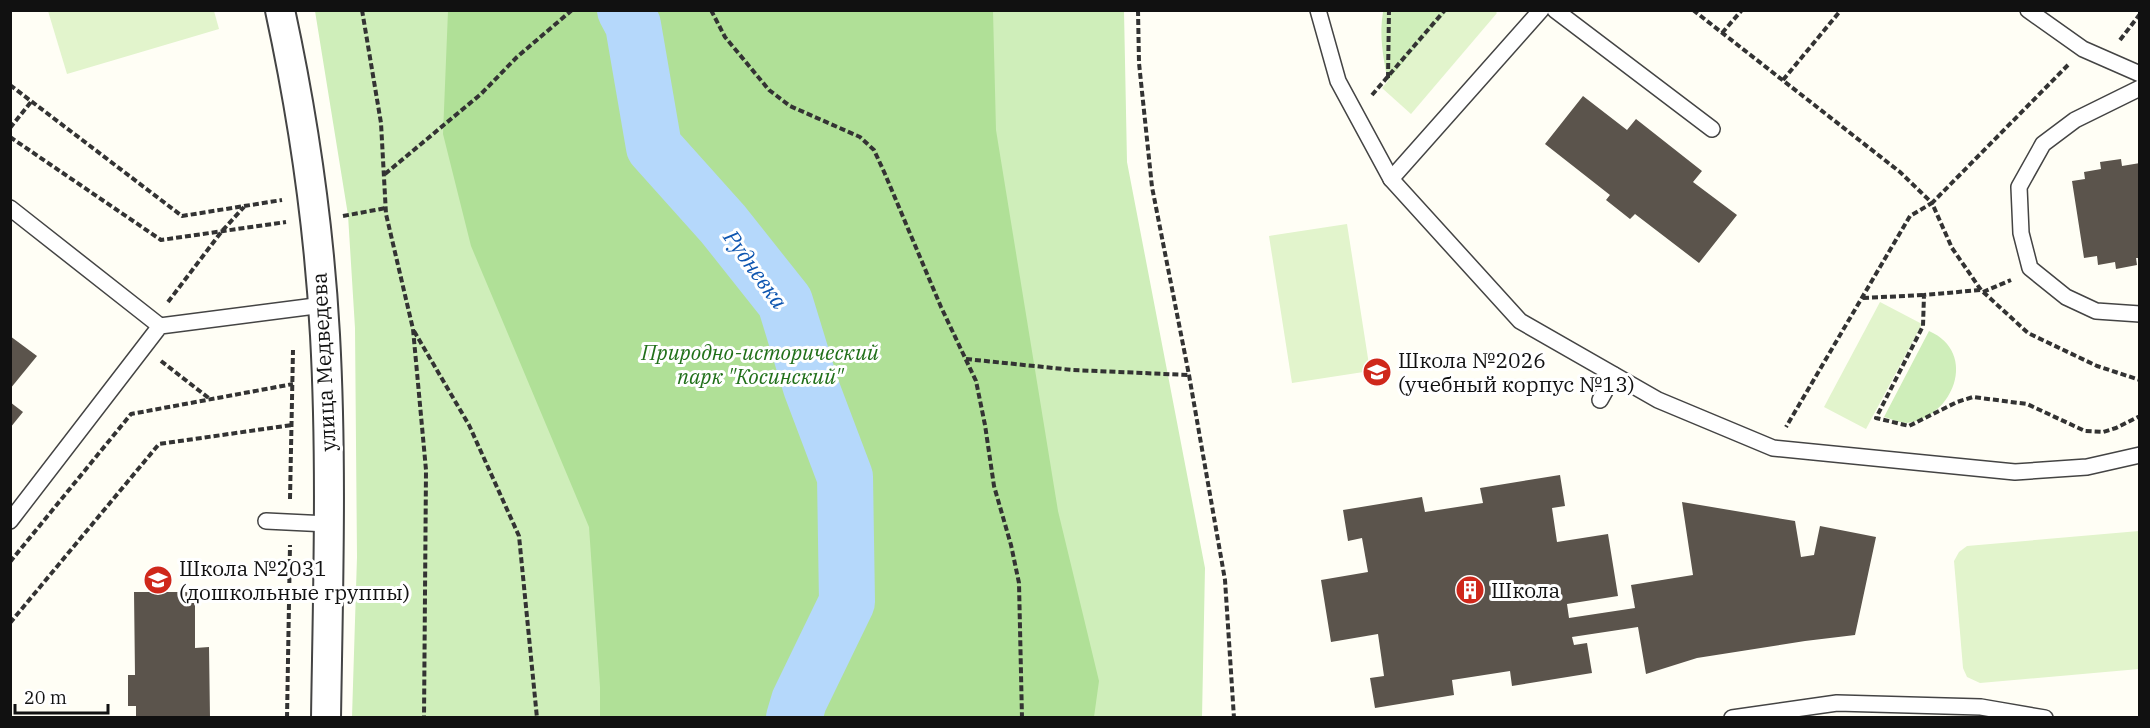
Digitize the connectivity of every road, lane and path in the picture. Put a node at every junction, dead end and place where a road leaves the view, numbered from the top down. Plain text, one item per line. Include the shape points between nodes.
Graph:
1 (280, 10) edge
2 (362, 10) edge
3 (572, 10) edge
4 (711, 10) edge
5 (1138, 10) edge
6 (1318, 10) edge
7 (1389, 10) edge
8 (1445, 10) edge
9 (1541, 10) edge
10 (1555, 10) edge
11 (1693, 10) edge
12 (1742, 10) edge
13 (1841, 10) edge
14 (2028, 10) edge
15 (2139, 14) edge
16 (1722, 33) junction
17 (2105, 59) junction
18 (2139, 74) edge
19 (1783, 80) junction
20 (10, 85) edge
21 (2139, 88) edge
22 (31, 102) junction
23 (10, 128) edge
24 (1712, 129) dead end
25 (10, 137) edge
26 (384, 174) junction
27 (1391, 179) junction
28 (282, 189) dead end
29 (283, 200) junction
30 (244, 206) junction
31 (10, 208) edge
32 (386, 208) junction
33 (336, 216) dead end
34 (286, 222) junction
35 (222, 231) junction
36 (286, 233) dead end
37 (2000, 285) dead end
38 (1924, 295) junction
39 (1862, 298) junction
40 (323, 305) junction
41 (292, 309) junction
42 (2139, 314) edge
43 (157, 323) junction
44 (413, 329) junction
45 (143, 348) junction
46 (965, 359) junction
47 (1189, 375) junction
48 (1614, 375) junction
49 (292, 384) junction
50 (210, 399) junction
51 (1600, 400) dead end
52 (2139, 416) edge
53 (292, 425) junction
54 (1773, 448) junction
55 (2139, 455) edge
56 (10, 521) edge
57 (266, 521) dead end
58 (290, 523) junction
59 (328, 525) junction
60 (10, 562) edge
61 (10, 623) edge
62 (287, 717) edge
63 (326, 717) edge
64 (424, 717) edge
65 (537, 717) edge
66 (1022, 717) edge
67 (1234, 717) edge
68 (1732, 717) edge
69 (2045, 717) edge

1 - 40 street, улица Медведева via 300,115
2 - 26 path via 381,123
3 - 26 path via 481,94
4 - 46 path via 725,37 769,90 790,106 860,137 874,150
5 - 47 path via 1139,63 1152,187
6 - 27 lane via 1338,81
7 - 8 path via 1388,78
9 - 27 lane
10 - 24 lane
11 - 16 path
12 - 16 path
13 - 19 path
14 - 17 lane via 2083,49
15 - 17 path
16 - 19 path
17 - 18 lane
19 - 39 path via 1900,172 1932,203 1910,216
20 - 22 path
21 - 42 lane via 2075,120 2043,144 2019,187 2021,233 2030,268 2066,297 2096,311
22 - 23 path
22 - 30 path via 182,216
25 - 35 path via 160,240
26 - 32 path
27 - 48 lane via 1520,321
28 - 29 path
29 - 30 path
29 - 34 path
30 - 35 path
31 - 43 lane
32 - 33 path
32 - 44 path
34 - 35 path
34 - 36 path
35 - 43 path
37 - 38 path via 1982,291
38 - 39 path
38 - 52 path via 1923,326 1876,418 1909,426 1973,397 2027,404 2085,431 2103,432
39 - 54 path
40 - 41 lane
40 - 59 street, улица Медведева
41 - 43 lane
41 - 49 path
43 - 45 lane
44 - 64 path via 426,470
44 - 65 path via 469,425 519,536
45 - 50 path
45 - 56 lane
46 - 47 path via 1073,370
46 - 66 path via 976,381 994,486 1018,583
47 - 67 path via 1225,580
48 - 51 lane
48 - 54 lane via 1658,400
49 - 50 path
49 - 53 path
50 - 60 path via 131,414
53 - 58 path
53 - 61 path via 159,444
54 - 55 lane via 2015,472 2087,467
57 - 58 lane
58 - 59 lane
58 - 62 path
59 - 63 street, улица Медведева
68 - 69 lane via 1837,703 1981,707

